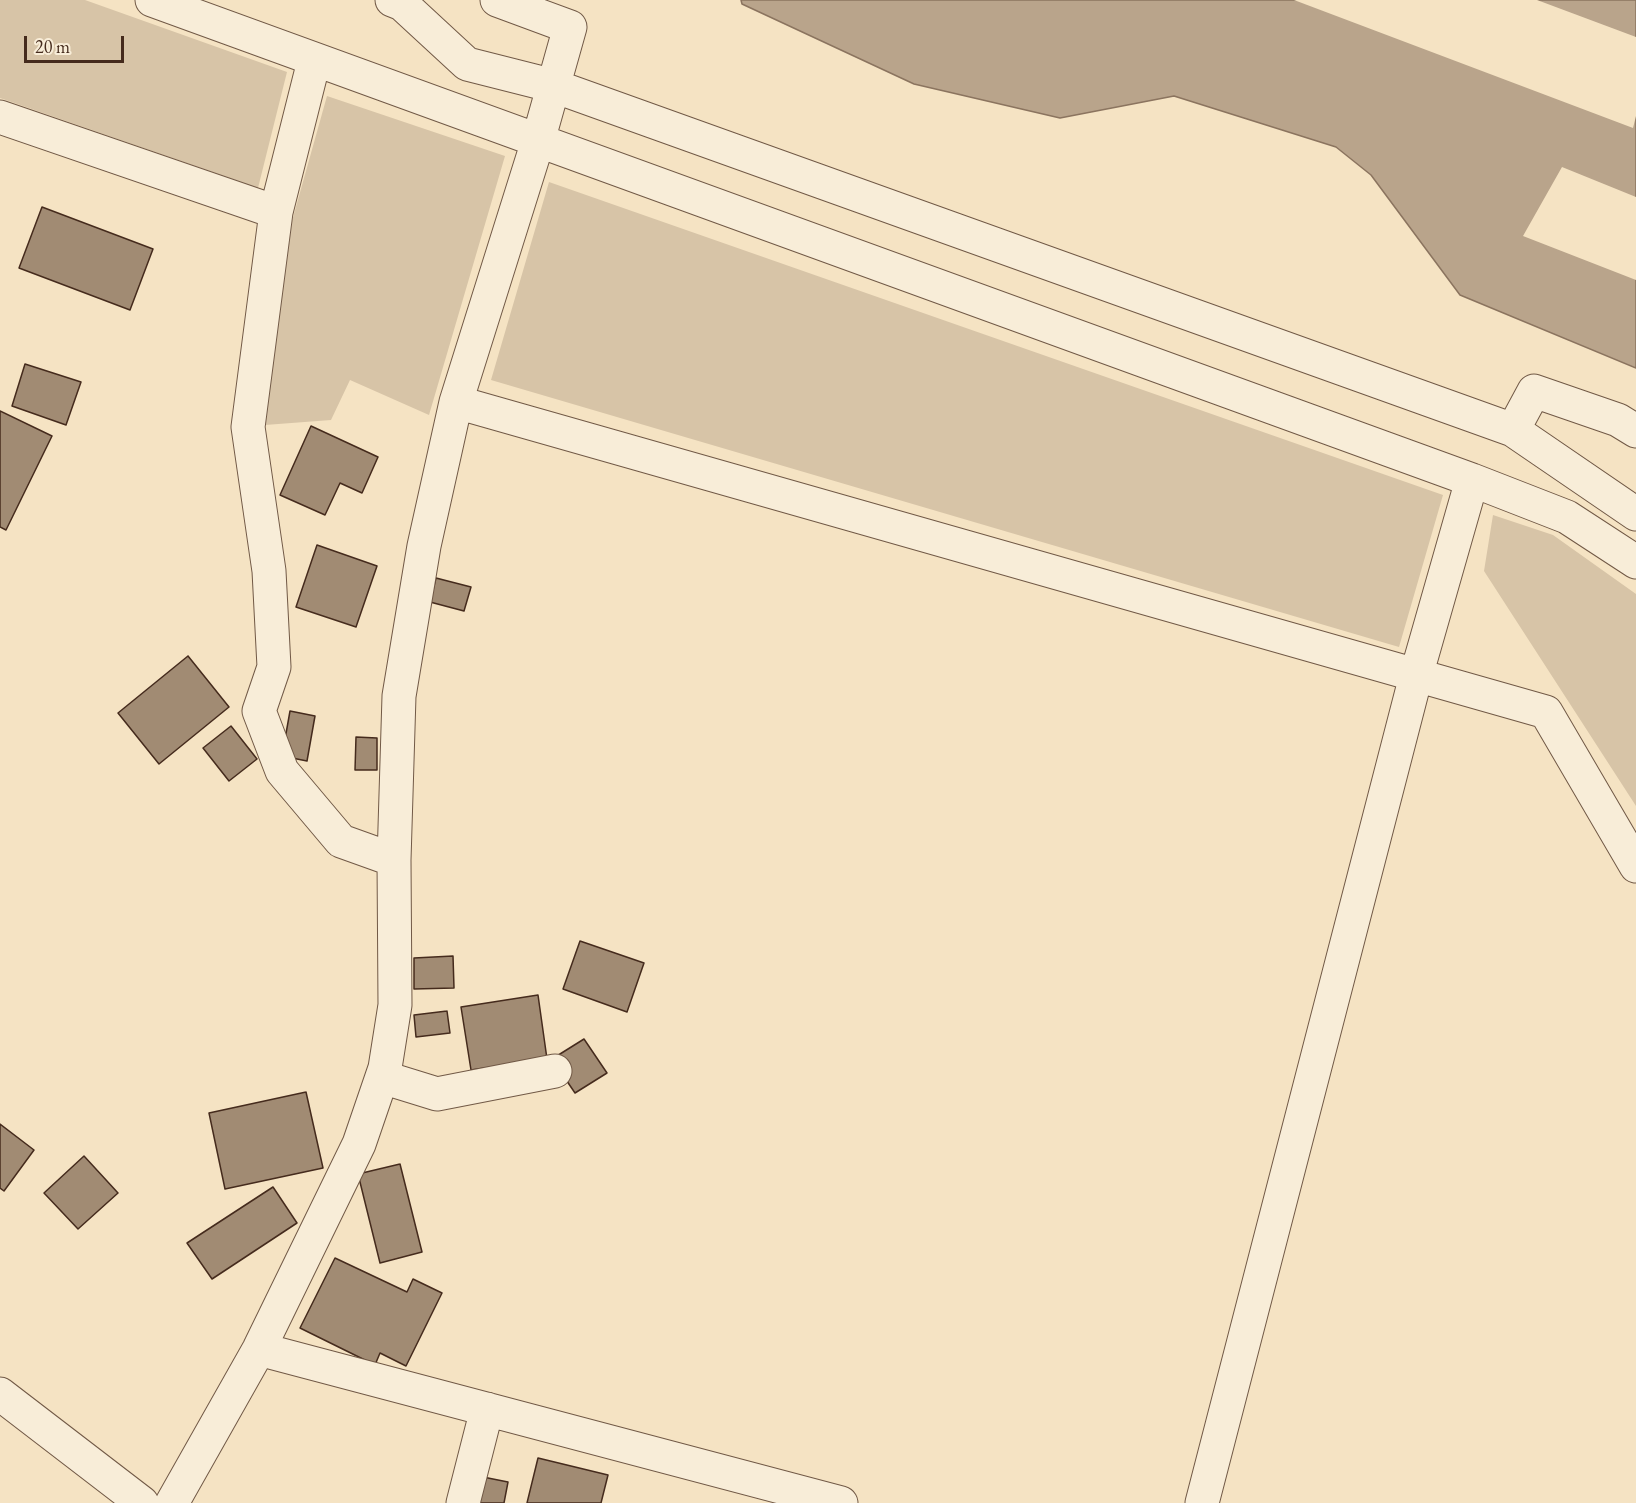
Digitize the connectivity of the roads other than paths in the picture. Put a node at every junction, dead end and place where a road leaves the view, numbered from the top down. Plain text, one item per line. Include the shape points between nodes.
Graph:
1 (152, 0) edge
2 (392, 0) edge
3 (497, 0) edge
4 (314, 61) junction
5 (554, 86) junction
6 (0, 117) edge
7 (538, 141) junction
8 (276, 212) junction
9 (456, 402) junction
10 (1513, 430) junction
11 (1636, 431) edge
12 (1472, 480) junction
13 (1636, 514) edge
14 (1636, 562) edge
15 (1416, 676) junction
16 (394, 860) junction
17 (1636, 866) edge
18 (555, 1071) dead end
19 (382, 1077) junction
20 (259, 1348) junction
21 (0, 1394) edge
22 (487, 1409) junction
23 (142, 1503) edge
24 (172, 1503) edge
25 (463, 1503) edge
26 (841, 1503) edge
27 (1202, 1503) edge

1 - 4 street
2 - 5 street via 402,4 467,64
3 - 5 street via 570,27
4 - 7 street
4 - 8 street
5 - 7 street
5 - 10 street
6 - 8 street
7 - 9 street
7 - 12 street
8 - 16 street via 248,427 269,571 274,667 259,711 282,771 341,842
9 - 15 street
9 - 16 street via 424,546 399,696
10 - 11 street via 1534,391 1618,420
10 - 13 street
12 - 14 street via 1567,517
12 - 15 street
15 - 17 street via 1546,712
15 - 27 street
16 - 19 street via 395,1005
18 - 19 street via 437,1094
19 - 20 street via 359,1144
20 - 22 street
20 - 24 street
21 - 23 street
22 - 25 street
22 - 26 street

